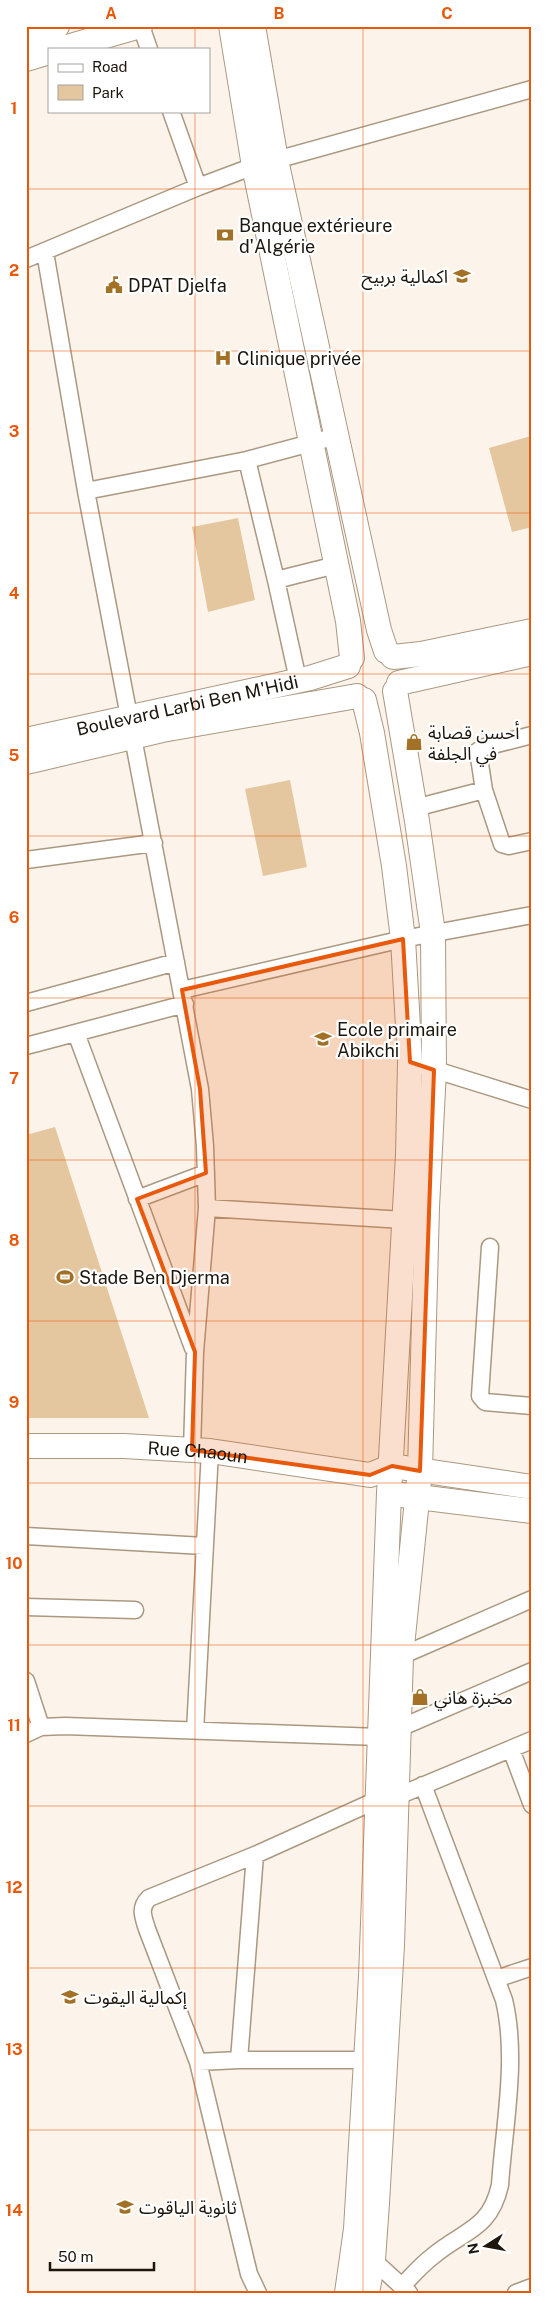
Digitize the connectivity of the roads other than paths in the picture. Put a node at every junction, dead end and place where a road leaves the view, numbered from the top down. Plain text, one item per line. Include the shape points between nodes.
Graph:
1 (57, 26) edge
2 (140, 26) edge
3 (231, 26) edge
4 (253, 26) edge
5 (26, 36) edge
6 (63, 48) edge
7 (149, 48) edge
8 (48, 52) edge
9 (26, 59) edge
10 (532, 88) edge
11 (171, 112) edge
12 (265, 163) junction
13 (198, 186) junction
14 (45, 252) junction
15 (26, 259) edge
16 (337, 436) junction
17 (310, 442) junction
18 (247, 460) junction
19 (86, 491) junction
20 (336, 565) junction
21 (276, 580) junction
22 (532, 631) edge
23 (532, 653) edge
24 (390, 654) junction
25 (350, 662) junction
26 (298, 680) junction
27 (397, 687) junction
28 (360, 698) junction
29 (131, 727) junction
30 (532, 735) edge
31 (26, 740) edge
32 (26, 762) edge
33 (484, 790) junction
34 (415, 808) junction
35 (532, 841) edge
36 (154, 844) junction
37 (26, 860) edge
38 (532, 915) edge
39 (433, 933) junction
40 (403, 939) junction
41 (176, 962) junction
42 (183, 997) junction
43 (26, 1003) edge
44 (76, 1033) junction
45 (26, 1046) edge
46 (410, 1062) junction
47 (434, 1070) junction
48 (532, 1100) edge
49 (206, 1173) junction
50 (138, 1199) junction
51 (207, 1208) junction
52 (404, 1220) junction
53 (490, 1248) dead end
54 (195, 1352) junction
55 (532, 1406) edge
56 (26, 1446) edge
57 (201, 1451) junction
58 (392, 1466) junction
59 (420, 1471) junction
60 (370, 1475) junction
61 (532, 1487) edge
62 (389, 1493) junction
63 (416, 1497) junction
64 (532, 1511) edge
65 (26, 1536) edge
66 (204, 1546) junction
67 (532, 1599) edge
68 (26, 1607) edge
69 (135, 1610) dead end
70 (402, 1656) junction
71 (532, 1671) edge
72 (26, 1681) edge
73 (33, 1730) edge
74 (195, 1731) junction
75 (388, 1732) junction
76 (532, 1740) edge
77 (511, 1749) junction
78 (423, 1785) junction
79 (387, 1798) junction
80 (532, 1805) edge
81 (254, 1855) junction
82 (532, 1967) edge
83 (496, 1979) junction
84 (239, 2060) junction
85 (366, 2060) junction
86 (198, 2062) junction
87 (372, 2260) junction
88 (532, 2287) edge
89 (405, 2289) edge
90 (258, 2293) edge
91 (347, 2293) edge
92 (367, 2293) edge
93 (516, 2293) edge

1 - 5 main road
2 - 6 main road
2 - 7 street
3 - 12 main road
4 - 12 main road
8 - 9 main road
10 - 12 street
11 - 13 street
12 - 13 street
12 - 16 main road
12 - 17 main road
13 - 14 street
14 - 15 street
14 - 19 street
16 - 17 street
16 - 24 main road via 379,630
17 - 18 street
17 - 20 main road
18 - 19 street
18 - 21 street
19 - 29 street
20 - 21 street
20 - 25 main road via 348,621
21 - 26 street
22 - 24 main road via 421,654
23 - 27 main road
24 - 25 main road via 371,648 358,653
24 - 27 main road via 398,665
25 - 26 main road, Boulevard Larbi Ben M'Hidi
25 - 28 main road via 347,682
26 - 29 main road, Boulevard Larbi Ben M'Hidi
27 - 28 main road via 381,701
27 - 34 main road
28 - 29 main road
28 - 40 main road via 372,733
29 - 31 main road, Boulevard Larbi Ben M'Hidi
29 - 32 main road
29 - 36 street
30 - 33 street via 478,751
33 - 34 street
33 - 35 street via 502,844 509,846
34 - 39 main road
36 - 37 street
36 - 41 street
38 - 39 street
39 - 40 street
39 - 47 main road
40 - 42 street
40 - 46 main road
41 - 42 street
41 - 43 street
42 - 44 street
42 - 49 street via 200,1089
44 - 45 street
44 - 50 street
46 - 47 street
46 - 52 main road
47 - 48 street
47 - 59 main road
49 - 50 street
49 - 51 street
50 - 54 street
51 - 52 street
51 - 54 street
52 - 58 main road
53 - 55 street via 480,1396 485,1402
54 - 57 street
56 - 57 main road, Rue Chaoun via 124,1446
57 - 60 main road, Rue Chaoun
57 - 66 street
58 - 59 main road
58 - 60 main road
58 - 62 main road
59 - 61 main road
59 - 63 main road
60 - 62 main road
62 - 63 main road
62 - 75 main road
63 - 64 main road
63 - 70 main road
65 - 66 street
66 - 74 street
67 - 70 street
68 - 69 street
70 - 75 main road
71 - 75 street
72 - 73 street
73 - 74 street
74 - 75 street
75 - 79 main road
76 - 77 street
77 - 78 street
77 - 80 street
78 - 79 street
78 - 83 street
79 - 81 street
79 - 85 main road
79 - 87 main road via 391,1955
81 - 84 street
81 - 86 street via 149,1898 142,1904 147,1929
82 - 83 street
83 - 89 street via 508,2020 510,2047 497,2200 482,2222 433,2256
84 - 85 street
84 - 86 street
85 - 91 main road via 356,2229
86 - 90 street via 249,2274
87 - 89 street
87 - 92 main road
88 - 93 street

